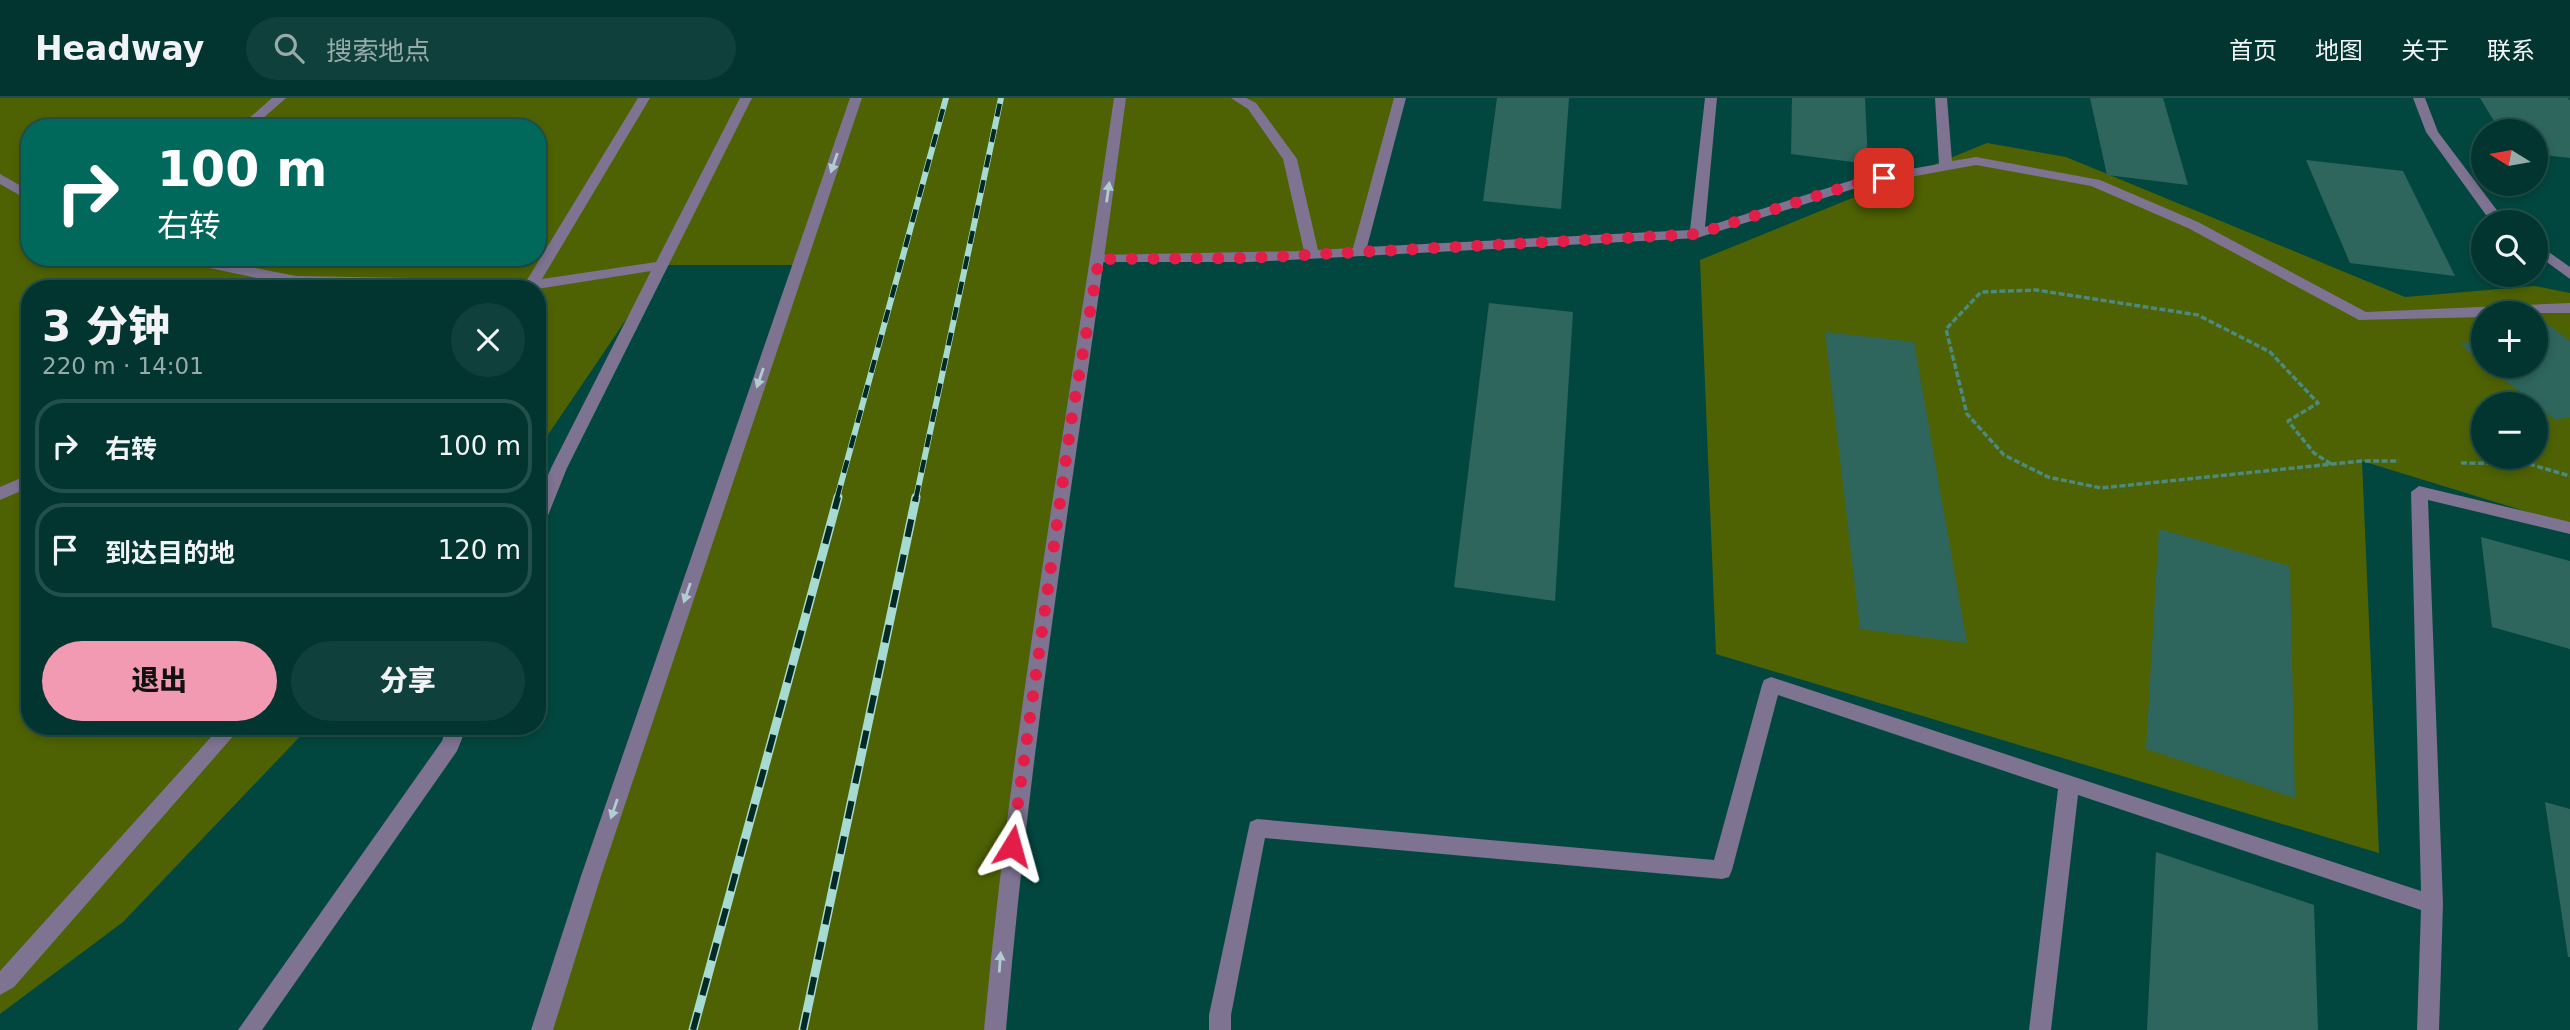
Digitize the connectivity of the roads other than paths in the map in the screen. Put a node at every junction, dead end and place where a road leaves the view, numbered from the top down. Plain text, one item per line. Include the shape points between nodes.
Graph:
1 (280, 98) edge
2 (644, 98) edge
3 (746, 98) edge
4 (856, 98) edge
5 (1121, 98) edge
6 (1237, 98) edge
7 (1400, 98) edge
8 (1711, 98) edge
9 (1941, 98) edge
10 (2419, 98) edge
11 (255, 119) edge
12 (1946, 166) junction
13 (0, 178) edge
14 (21, 191) edge
15 (2490, 210) edge
16 (1697, 234) junction
17 (1359, 252) junction
18 (1312, 254) junction
19 (2548, 257) edge
20 (1099, 259) junction
21 (546, 260) edge
22 (663, 265) junction
23 (222, 266) edge
24 (2570, 274) edge
25 (269, 275) junction
26 (264, 280) edge
27 (292, 280) edge
28 (546, 284) edge
29 (2570, 308) edge
30 (21, 484) edge
31 (0, 494) edge
32 (546, 500) edge
33 (2570, 528) edge
34 (225, 735) edge
35 (454, 735) edge
36 (2069, 783) junction
37 (2432, 904) junction
38 (0, 984) edge
39 (249, 1030) edge
40 (542, 1030) edge
41 (995, 1030) edge
42 (1220, 1030) edge
43 (2040, 1030) edge
44 (2428, 1030) edge

1 - 11 street
2 - 21 street
3 - 22 street
4 -> 40 street
20 -> 5 street
6 - 18 street via 1252,106 1290,159
7 - 17 street
8 - 16 street
9 - 12 street
10 - 15 street via 2432,132
12 - 16 street via 1864,181
12 - 29 street via 1976,161 2095,183 2193,225 2364,317
13 - 14 street
16 - 17 street
17 - 18 street
18 - 20 street
19 - 24 street
41 -> 20 street via 1005,900 1072,416
22 - 28 street
22 - 32 street
23 - 25 street
25 - 26 street
25 - 27 street
30 - 31 street
33 - 37 street via 2419,492
34 - 38 street
35 - 39 street
36 - 37 street
36 - 42 street via 1771,685 1722,870 1257,828
36 - 43 street
37 - 44 street

